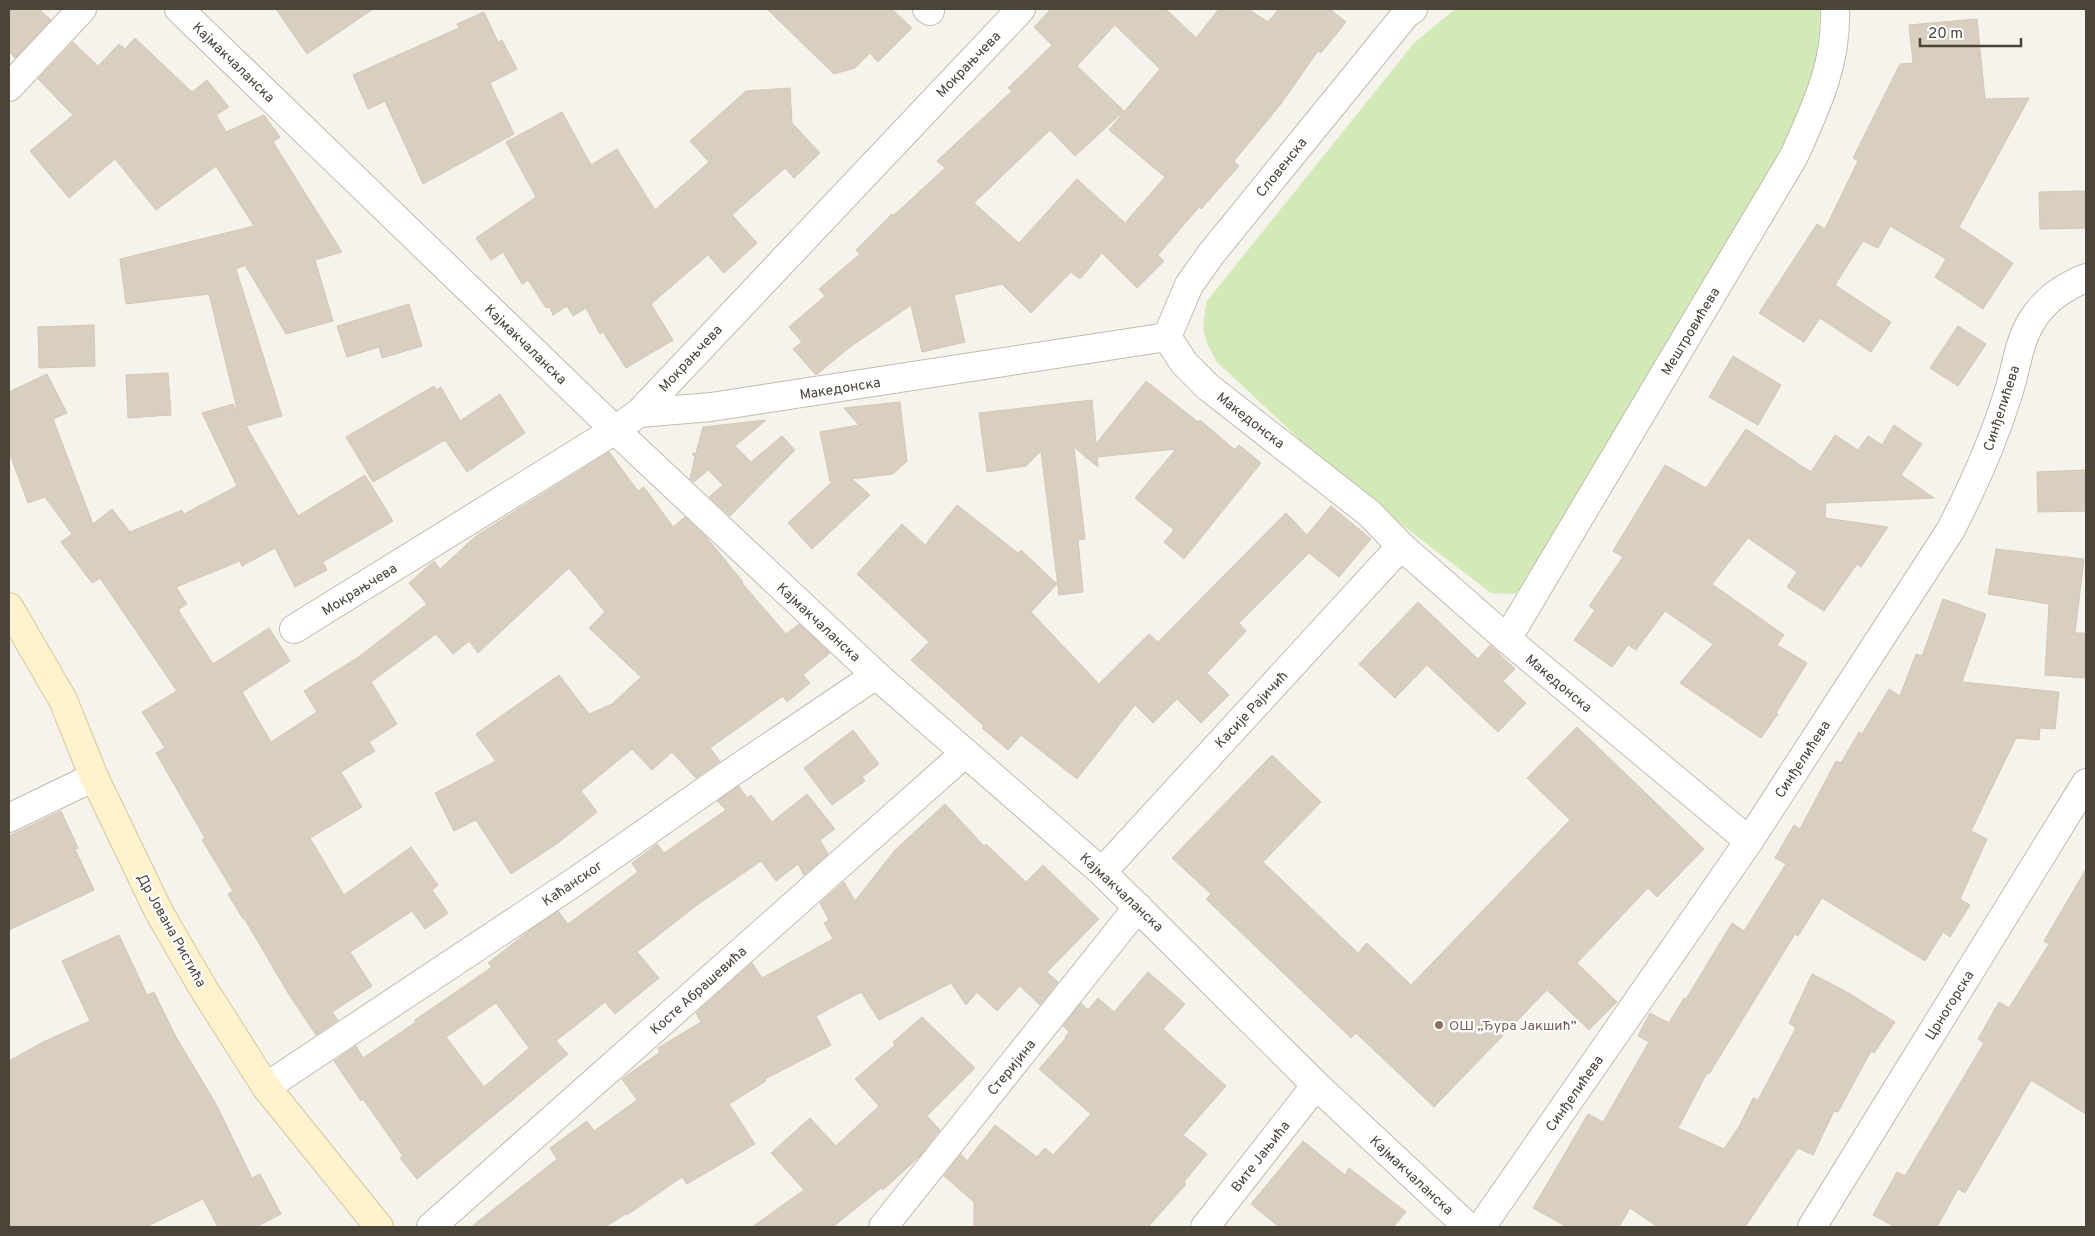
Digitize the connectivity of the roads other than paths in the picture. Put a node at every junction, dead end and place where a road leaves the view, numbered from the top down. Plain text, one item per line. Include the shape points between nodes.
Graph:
1 (82, 9) edge
2 (179, 9) edge
3 (1021, 9) edge
4 (1412, 9) edge
5 (1835, 9) edge
6 (9, 87) edge
7 (2086, 278) edge
8 (1167, 337) junction
9 (639, 413) junction
10 (615, 430) junction
11 (1401, 546) junction
12 (9, 607) edge
13 (294, 629) dead end
14 (1507, 640) junction
15 (876, 675) junction
16 (964, 754) junction
17 (94, 777) junction
18 (2086, 783) edge
19 (9, 818) edge
20 (1749, 841) junction
21 (1102, 872) junction
22 (1138, 907) junction
23 (1316, 1085) junction
24 (266, 1087) junction
25 (379, 1227) edge
26 (431, 1227) edge
27 (883, 1227) edge
28 (1205, 1227) edge
29 (1468, 1227) edge
30 (1481, 1227) edge
31 (1812, 1227) edge

1 - 6 street
2 - 10 street, Кајмакчаланска
3 - 9 street, Мокрањчева
4 - 8 street, Словенска via 1211,254 1189,285
5 - 14 street, Мештровићева via 1836,32 1827,78 1817,109 1794,156
7 - 20 street, Синђелићева via 2057,292 2031,321 1990,445 1950,531
8 - 9 street, Македонска via 712,408
8 - 11 street, Македонска via 1184,363 1208,387 1369,513
9 - 10 street, Мокрањчева
10 - 13 street, Мокрањчева
10 - 15 street, Кајмакчаланска
11 - 14 street, Македонска
11 - 21 street, Касије Рајичић
12 - 17 street, Др Јована Ристића via 62,700
14 - 20 street, Македонска
15 - 16 street, Кајмакчаланска
15 - 24 street, Каћанског via 564,889
16 - 21 street, Кајмакчаланска
16 - 26 street, Косте Абрашевића
17 - 19 street
17 - 24 street, Др Јована Ристића via 159,912
18 - 31 street, Црногорска
20 - 30 street, Синђелићева
21 - 22 street, Кајмакчаланска
22 - 23 street, Кајмакчаланска
22 - 27 street, Стеријина
23 - 28 street, Вите Јањића
23 - 29 street, Кајмакчаланска
24 - 25 street, Др Јована Ристића

